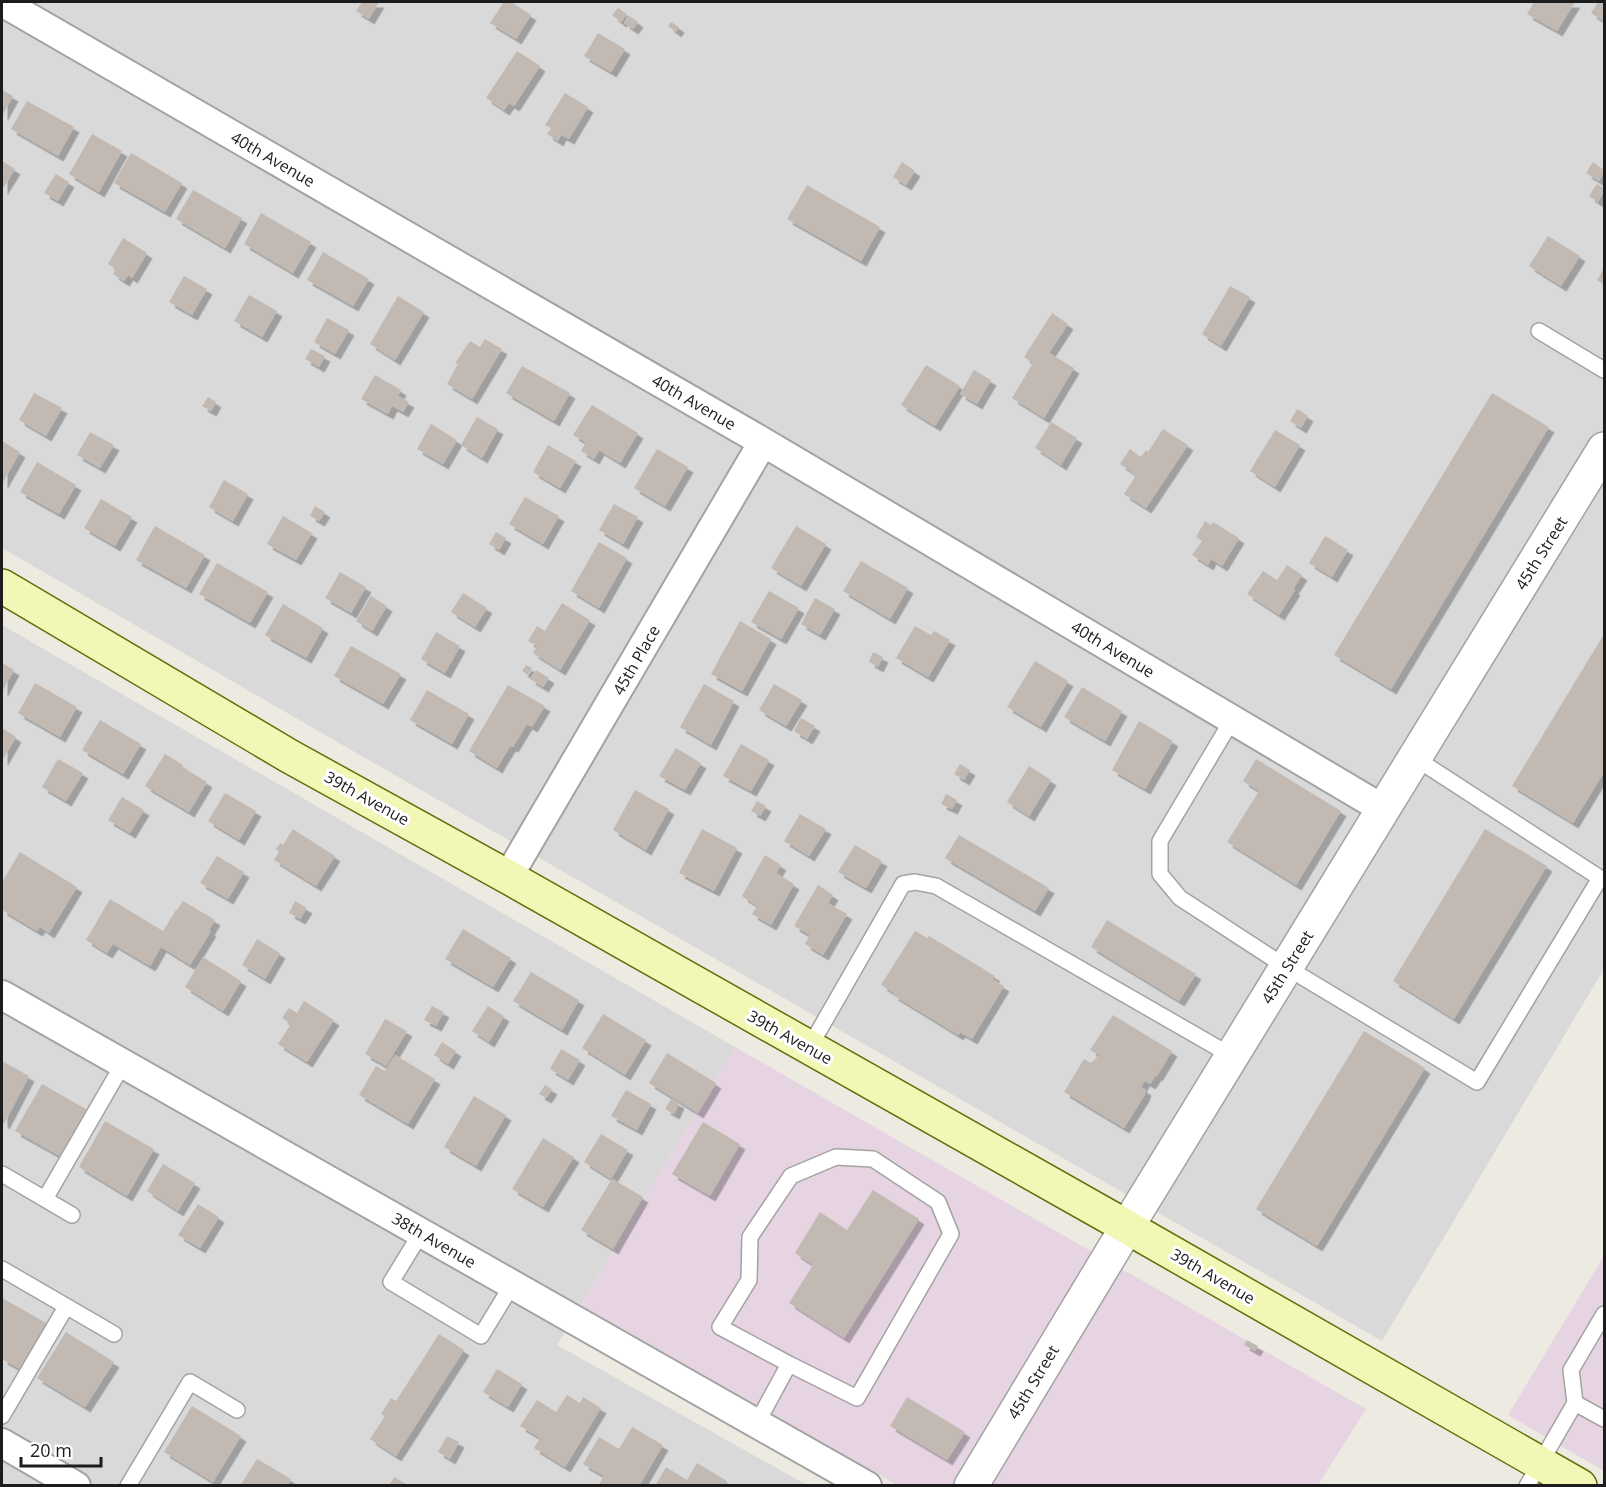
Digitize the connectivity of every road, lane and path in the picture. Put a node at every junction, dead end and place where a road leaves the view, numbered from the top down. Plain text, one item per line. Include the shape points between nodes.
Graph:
1 (2, 2) edge
2 (1539, 331) dead end
3 (1605, 370) edge
4 (763, 442) junction
5 (1605, 449) edge
6 (2, 586) edge
7 (1232, 720) junction
8 (1415, 758) junction
9 (1383, 809) junction
10 (1602, 874) edge
11 (508, 877) junction
12 (1286, 967) junction
13 (2, 995) edge
14 (809, 1048) junction
15 (1232, 1056) junction
16 (123, 1064) junction
17 (2, 1174) edge
18 (45, 1199) junction
19 (72, 1215) dead end
20 (1127, 1227) junction
21 (421, 1233) junction
22 (2, 1271) edge
23 (512, 1285) junction
24 (66, 1307) junction
25 (1605, 1314) edge
26 (114, 1334) dead end
27 (789, 1364) junction
28 (1575, 1403) junction
29 (237, 1410) dead end
30 (2, 1416) edge
31 (1604, 1418) edge
32 (757, 1423) junction
33 (2, 1443) edge
34 (1534, 1474) edge
35 (76, 1485) edge
36 (128, 1485) edge
37 (867, 1485) edge
38 (971, 1485) edge
39 (1580, 1485) edge

1 - 4 street, 40th Avenue
2 - 3 lane
4 - 7 street, 40th Avenue
4 - 11 street, 45th Place
5 - 8 street, 45th Street
6 - 11 main road, 39th Avenue via 289,756
7 - 9 street, 40th Avenue
7 - 12 lane via 1160,841 1160,874 1180,898
8 - 9 street, 45th Street
8 - 10 lane
9 - 12 street, 45th Street
10 - 12 lane via 1477,1082
11 - 14 main road, 39th Avenue
12 - 15 street, 45th Street
13 - 16 street, 38th Avenue
14 - 15 lane via 903,884 915,882 936,886
14 - 20 main road, 39th Avenue
15 - 20 street, 45th Street
16 - 18 lane
16 - 21 street, 38th Avenue
17 - 18 lane
18 - 19 lane
20 - 34 main road, 39th Avenue
20 - 38 street, 45th Street
21 - 23 street, 38th Avenue
21 - 23 lane via 391,1282 481,1336
22 - 24 lane
23 - 32 street, 38th Avenue
24 - 26 lane
24 - 30 lane
25 - 28 lane via 1571,1370
27 - 27 lane via 857,1398 951,1234 938,1202 873,1159 836,1157 791,1176 750,1237 749,1280 720,1327
27 - 32 lane
28 - 31 lane
28 - 34 lane
29 - 36 lane via 190,1382
32 - 37 street, 38th Avenue
33 - 35 street
34 - 39 main road, 39th Avenue

